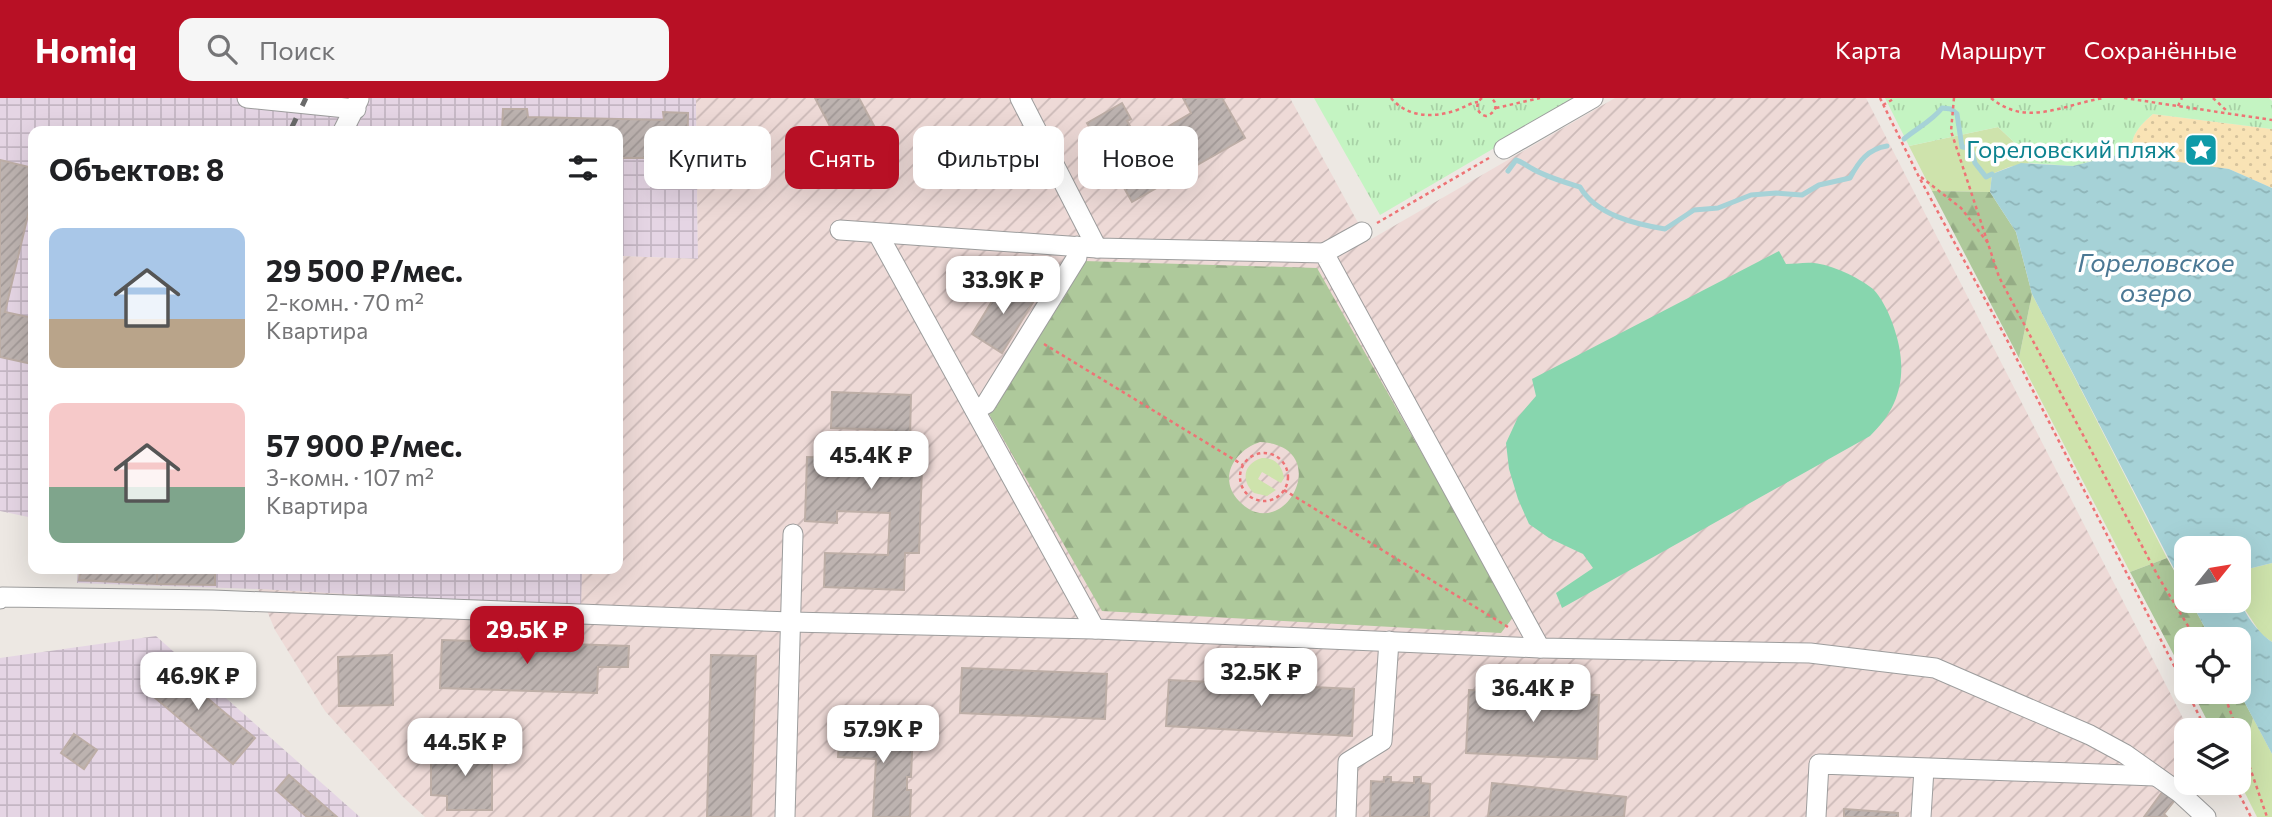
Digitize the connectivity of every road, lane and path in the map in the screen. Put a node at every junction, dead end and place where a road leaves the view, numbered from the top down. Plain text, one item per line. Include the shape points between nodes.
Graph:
1 (247, 98) edge
2 (1020, 98) edge
3 (1391, 98) edge
4 (1482, 98) edge
5 (1491, 98) edge
6 (1539, 98) edge
7 (1593, 98) edge
8 (1880, 98) edge
9 (1895, 98) edge
10 (1954, 98) edge
11 (1991, 98) edge
12 (2100, 98) edge
13 (2124, 98) edge
14 (2131, 98) edge
15 (2182, 98) edge
16 (2213, 98) edge
17 (1478, 102) junction
18 (358, 104) edge
19 (1883, 105) junction
20 (2178, 106) junction
21 (1496, 108) junction
22 (2230, 114) junction
23 (2272, 120) edge
24 (346, 126) edge
25 (1504, 149) joint
26 (1918, 175) junction
27 (840, 230) dead end
28 (1362, 232) joint
29 (878, 234) junction
30 (1990, 246) junction
31 (1087, 247) junction
32 (1324, 253) junction
33 (1029, 335) junction
34 (975, 410) junction
35 (1243, 465) junction
36 (1284, 490) junction
37 (793, 534) dead end
38 (0, 599) edge
39 (791, 622) junction
40 (1508, 627) dead end
41 (2189, 627) edge
42 (1095, 629) junction
43 (1390, 641) junction
44 (1540, 648) junction
45 (2174, 667) edge
46 (1924, 769) junction
47 (2251, 770) edge
48 (2155, 776) junction
49 (2240, 795) edge
50 (785, 817) edge
51 (1346, 817) edge
52 (1816, 817) edge
53 (1921, 817) edge
54 (2206, 817) edge
55 (2251, 817) edge
56 (2267, 817) edge

1 - 18 street
2 - 31 street
3 - 17 path via 1422,115 1439,115
4 - 17 path
5 - 21 path
6 - 21 path
7 - 25 street
8 - 19 path
9 - 19 path
10 - 30 path via 1951,131
11 - 12 path via 2025,114 2043,114
13 - 14 path
14 - 20 path
15 - 20 path
16 - 22 path
17 - 21 path via 1482,115 1490,115
18 - 24 street
19 - 26 path
20 - 22 path
22 - 23 path
25 - 28 path
26 - 30 path via 1961,208
26 - 45 path
27 - 29 street
28 - 32 street
29 - 31 street
29 - 34 street
30 - 41 path via 1998,277
31 - 32 street
31 - 33 street
32 - 44 street
33 - 34 street via 986,404
33 - 35 path
34 - 42 street
35 - 36 path via 1241,484 1251,497 1267,501
35 - 36 path via 1261,453 1278,457 1289,478
36 - 40 path
37 - 39 street
38 - 39 street via 239,602
39 - 42 street
39 - 50 street
42 - 43 street
43 - 44 street
43 - 51 street via 1382,741 1348,762
44 - 48 street via 1810,653 1935,668 2090,735
46 - 48 street
46 - 52 street via 1819,764
46 - 53 street
47 - 56 path
48 - 54 street
49 - 55 path

